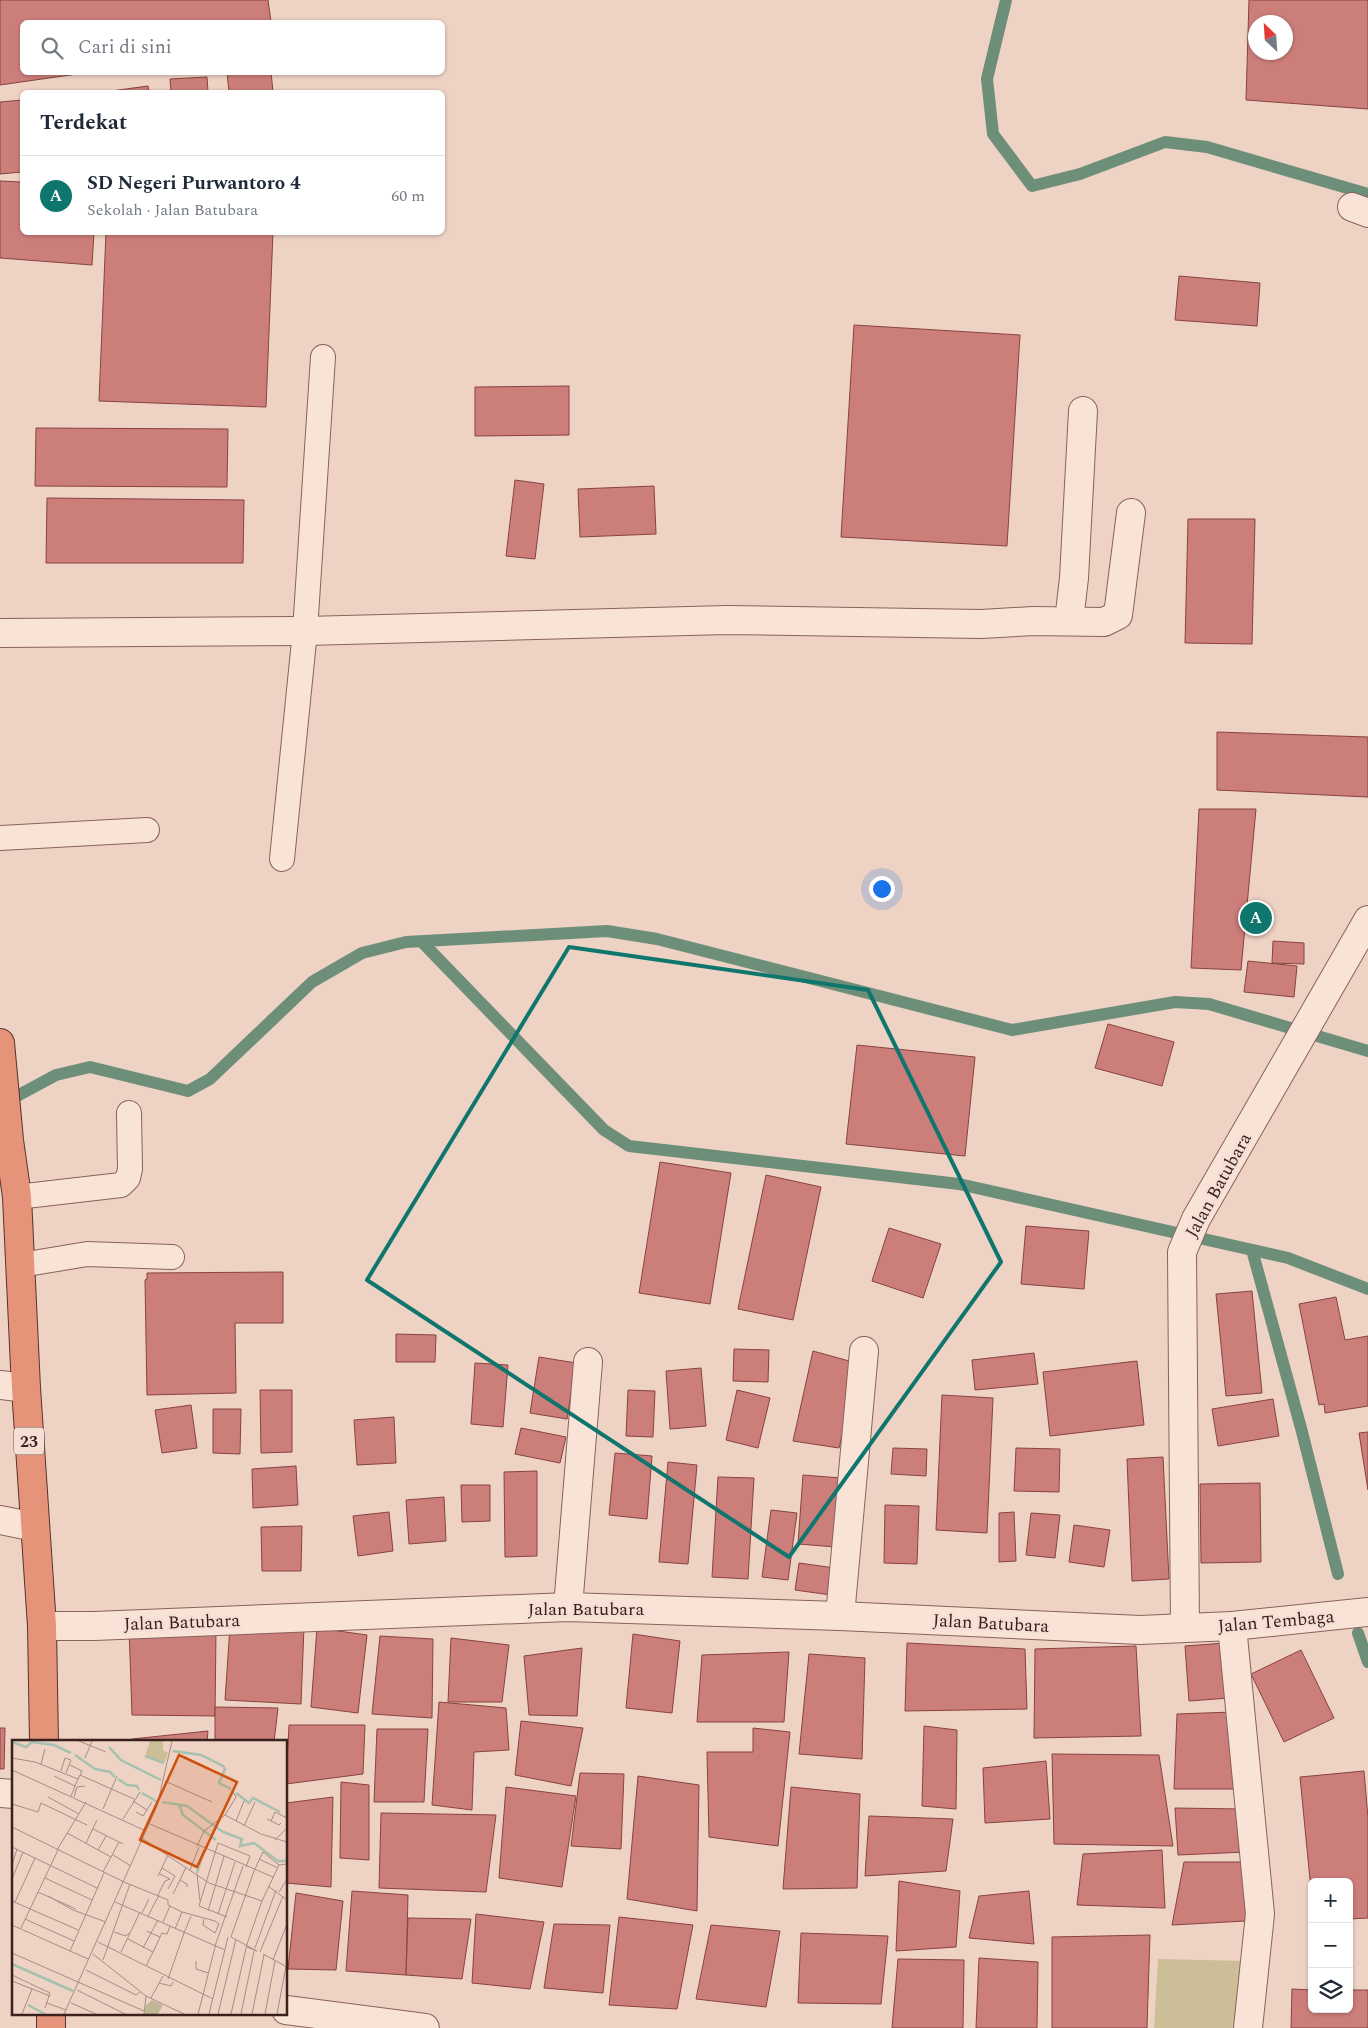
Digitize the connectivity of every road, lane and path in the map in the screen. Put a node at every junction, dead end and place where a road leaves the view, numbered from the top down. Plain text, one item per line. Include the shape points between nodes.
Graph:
1 (323, 357) dead end
2 (1082, 411) dead end
3 (1132, 513) dead end
4 (1068, 621) junction
5 (305, 631) junction
6 (0, 633) edge
7 (147, 830) dead end
8 (0, 838) edge
9 (282, 859) dead end
10 (1368, 920) edge
11 (1, 1051) edge
12 (129, 1113) dead end
13 (17, 1197) junction
14 (172, 1257) dead end
15 (21, 1265) junction
16 (864, 1351) dead end
17 (588, 1362) dead end
18 (13, 1387) edge
19 (0, 1520) edge
20 (35, 1527) junction
21 (568, 1607) junction
22 (1368, 1612) edge
23 (840, 1616) junction
24 (42, 1626) junction
25 (1232, 1626) junction
26 (1185, 1627) junction
27 (44, 1740) edge
28 (288, 2010) edge
29 (425, 2028) edge
30 (1248, 2028) edge

1 - 5 lane
2 - 4 street via 1074,578
3 - 4 street via 1118,616 1104,622
4 - 5 street via 981,624 727,620
5 - 6 street
5 - 9 lane
7 - 8 lane
10 - 26 street, Jalan Batubara via 1196,1220 1182,1252
11 - 13 highway, 23
12 - 13 lane via 130,1169 128,1178 121,1185
13 - 15 highway, 23
14 - 15 lane via 87,1254
15 - 18 highway, 23
16 - 23 street
17 - 21 street
18 - 20 highway, 23
19 - 20 street
20 - 24 highway, 23
21 - 23 street, Jalan Batubara
21 - 24 street, Jalan Batubara
22 - 25 street, Jalan Tembaga
23 - 26 street, Jalan Batubara via 1140,1630
24 - 27 highway, 23
25 - 26 street, Jalan Tembaga
25 - 30 street via 1260,1914
28 - 29 street

